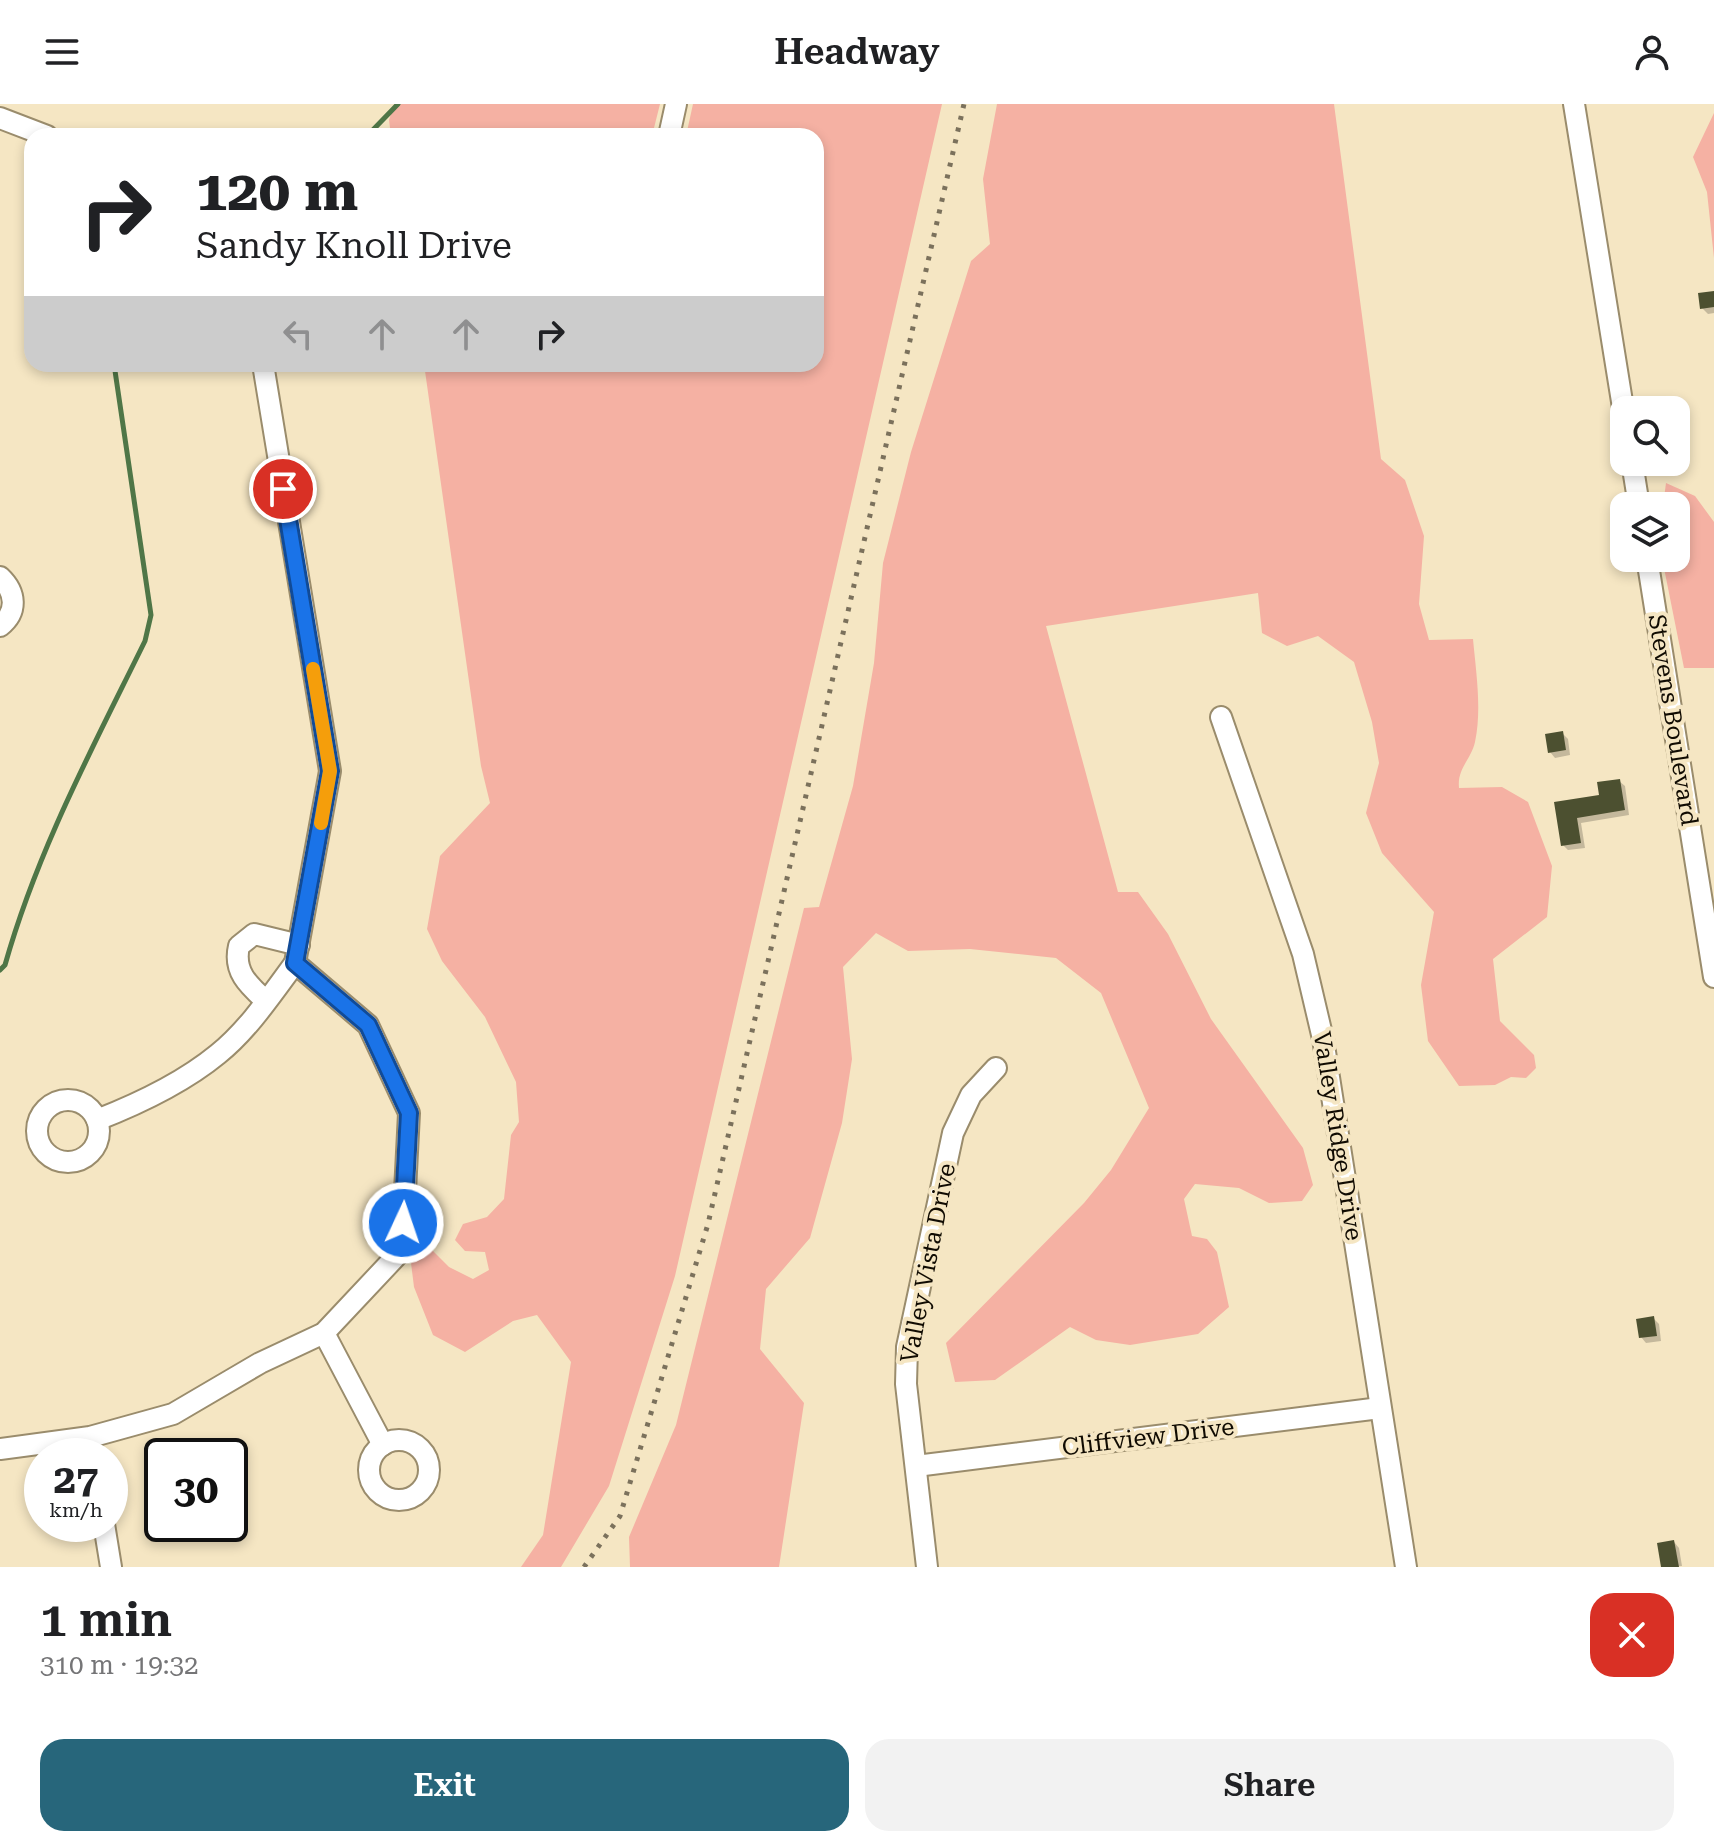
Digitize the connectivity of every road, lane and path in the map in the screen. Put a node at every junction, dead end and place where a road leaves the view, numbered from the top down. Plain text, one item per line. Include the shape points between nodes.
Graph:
1 (676, 104) edge
2 (1574, 104) edge
3 (0, 118) edge
4 (26, 128) edge
5 (671, 128) edge
6 (264, 372) edge
7 (1621, 396) edge
8 (1649, 572) edge
9 (0, 577) edge
10 (0, 626) edge
11 (1221, 717) dead end
12 (297, 954) junction
13 (1714, 977) edge
14 (266, 1001) junction
15 (996, 1068) dead end
16 (97, 1120) dead end
17 (324, 1333) junction
18 (1380, 1408) junction
19 (113, 1438) edge
20 (383, 1445) dead end
21 (24, 1448) edge
22 (0, 1449) edge
23 (916, 1466) junction
24 (107, 1542) edge
25 (111, 1567) edge
26 (927, 1567) edge
27 (1406, 1567) edge

1 - 5 street
2 - 7 street
3 - 4 street
6 - 12 street via 330,771
8 - 13 street, Stevens Boulevard
9 - 10 street via 14,604
11 - 18 street, Valley Ridge Drive via 1303,954 1323,1039
12 - 14 street
12 - 14 street via 254,934 239,946 242,978
12 - 17 street via 368,1025 409,1113 402,1250
14 - 16 street via 218,1054 131,1107
15 - 23 street, Valley Vista Drive via 971,1095 953,1133 907,1347
17 - 19 street via 173,1414
17 - 20 street
18 - 23 street, Cliffview Drive
18 - 27 street, Valley Ridge Drive
21 - 22 street
23 - 26 street, Valley Vista Drive
24 - 25 street

